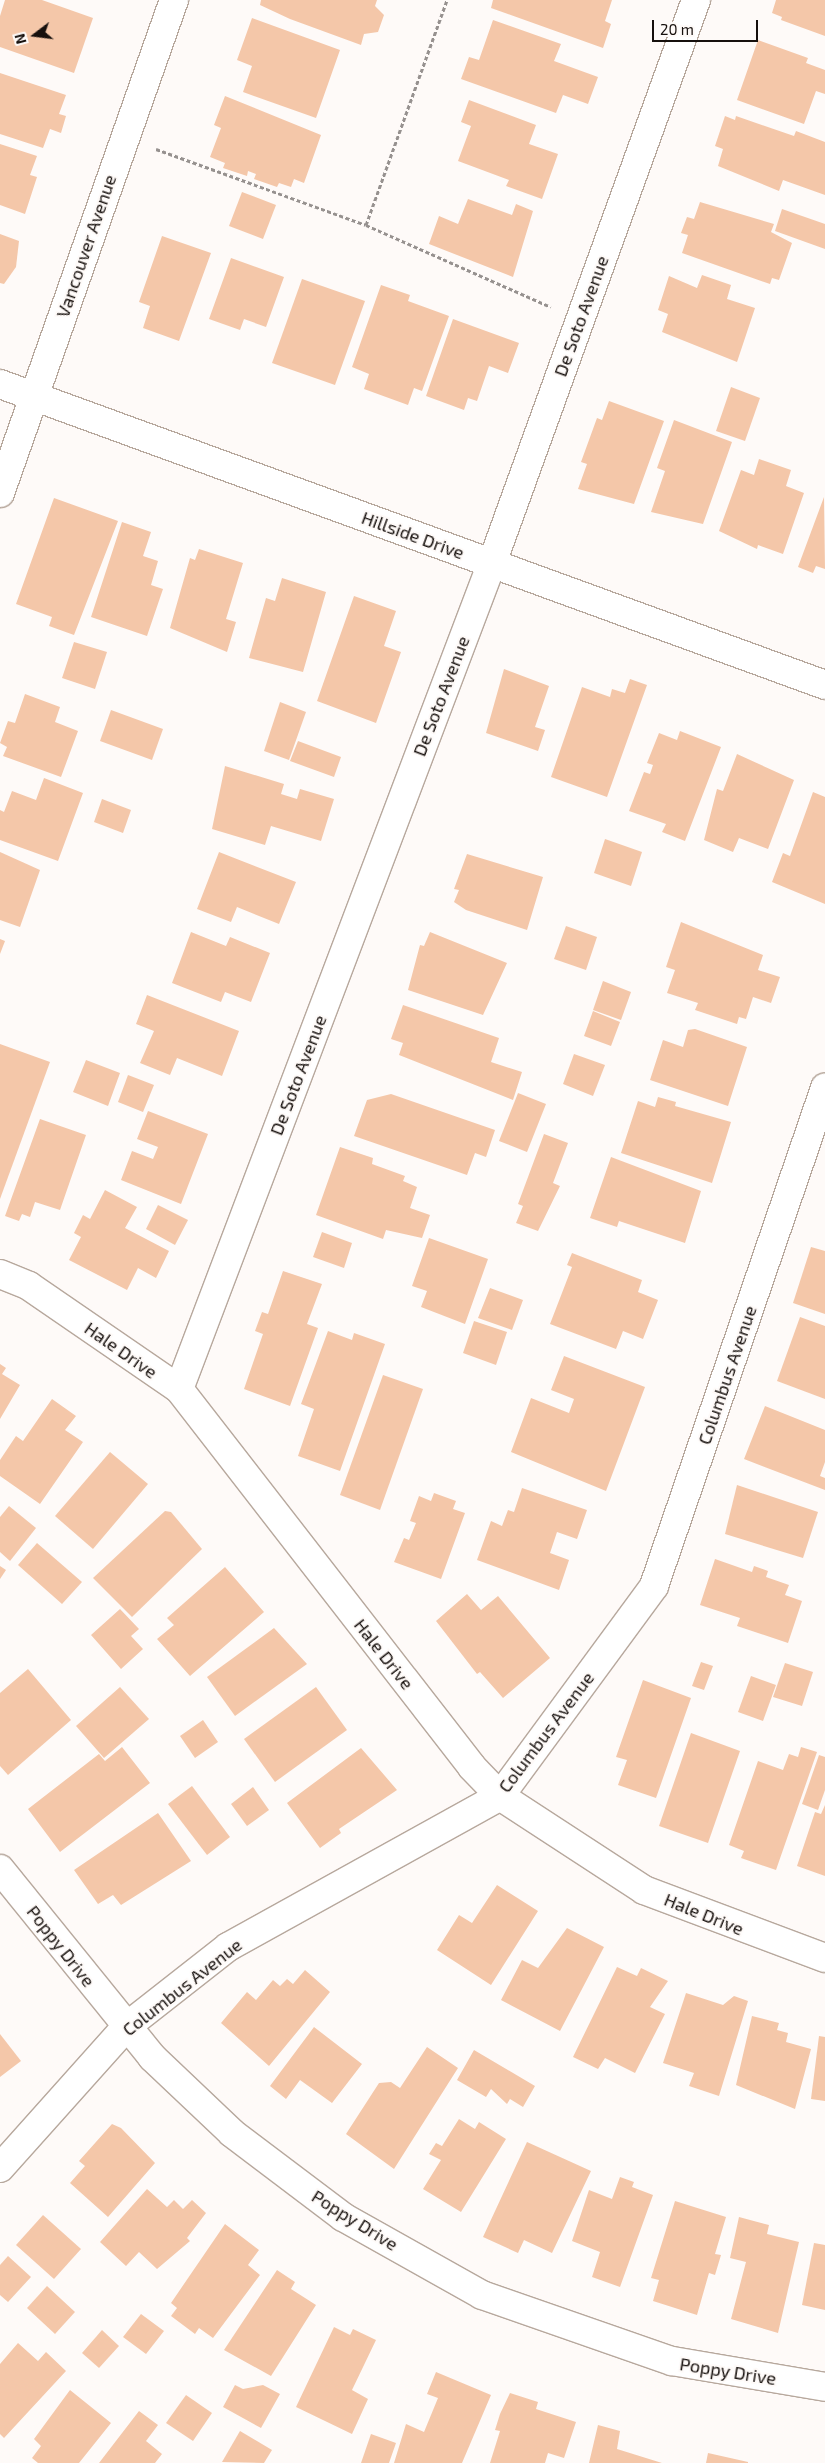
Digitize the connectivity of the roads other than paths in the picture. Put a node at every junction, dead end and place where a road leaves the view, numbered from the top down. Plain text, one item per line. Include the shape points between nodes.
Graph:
1 (174, 0) edge
2 (696, 0) edge
3 (0, 384) edge
4 (35, 397) junction
5 (0, 493) edge
6 (492, 563) junction
7 (825, 685) edge
8 (825, 1088) edge
9 (0, 1274) edge
10 (179, 1389) junction
11 (500, 1796) junction
12 (0, 1869) edge
13 (825, 1958) edge
14 (126, 2027) junction
15 (0, 2168) edge
16 (825, 2387) edge

1 - 4 street, Vancouver Avenue via 123,137
2 - 6 street, De Soto Avenue
3 - 4 street, Hillside Drive
4 - 5 street, Vancouver Avenue
4 - 6 street, Hillside Drive
6 - 7 street, Hillside Drive
6 - 10 street, De Soto Avenue
8 - 11 street, Columbus Avenue via 654,1586
9 - 10 street, Hale Drive via 28,1286
10 - 11 street, Hale Drive via 472,1766
11 - 13 street, Hale Drive via 644,1890
11 - 14 street, Columbus Avenue via 228,1947
12 - 14 street, Poppy Drive
14 - 15 street, Columbus Avenue
14 - 16 street, Poppy Drive via 232,2133 343,2217 482,2295 672,2362

